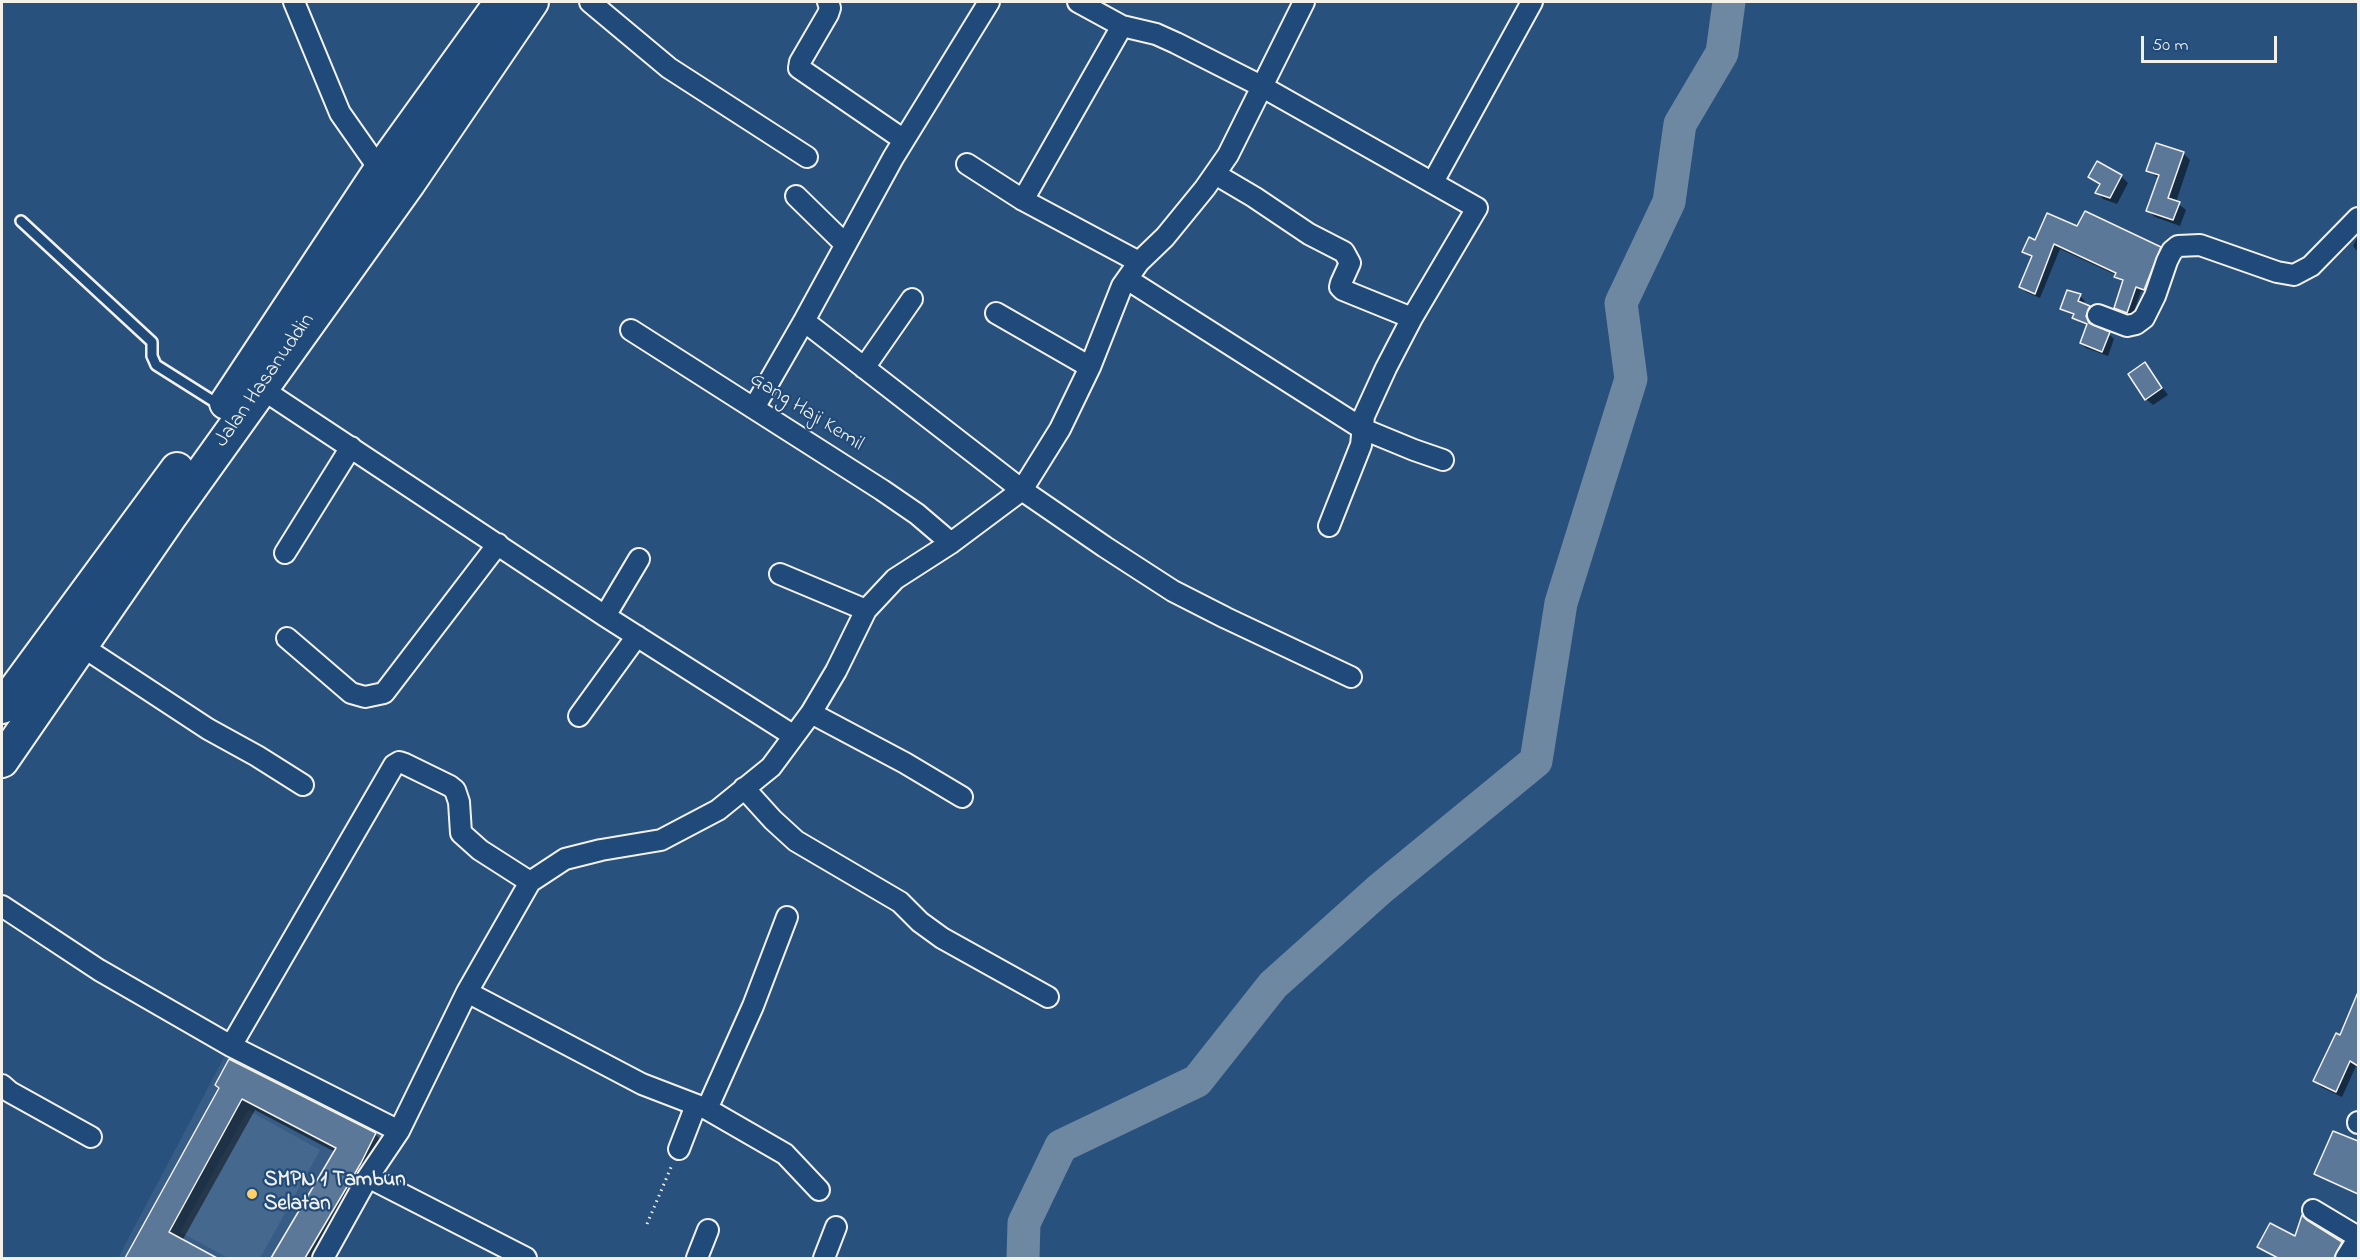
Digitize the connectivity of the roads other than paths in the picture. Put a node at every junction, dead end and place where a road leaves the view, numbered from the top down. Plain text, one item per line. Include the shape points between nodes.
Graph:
1 (294, 2) edge
2 (501, 2) edge
3 (532, 2) edge
4 (590, 2) edge
5 (828, 2) edge
6 (988, 2) edge
7 (1078, 2) edge
8 (1304, 2) edge
9 (1532, 2) edge
10 (1122, 26) junction
11 (1261, 86) junction
12 (904, 140) junction
13 (807, 157) dead end
14 (967, 164) dead end
15 (380, 170) junction
16 (1215, 174) junction
17 (1433, 182) junction
18 (796, 196) dead end
19 (1023, 200) junction
20 (2358, 218) edge
21 (21, 221) dead end
22 (845, 244) junction
23 (1139, 262) junction
24 (1127, 279) junction
25 (912, 299) dead end
26 (996, 313) dead end
27 (2098, 315) dead end
28 (1412, 318) junction
29 (804, 321) junction
30 (631, 330) dead end
31 (1090, 367) junction
32 (864, 368) junction
33 (262, 389) junction
34 (223, 407) junction
35 (752, 407) junction
36 (1363, 429) junction
37 (351, 447) junction
38 (1443, 460) dead end
39 (1023, 490) junction
40 (1329, 526) dead end
41 (951, 543) junction
42 (498, 544) junction
43 (285, 553) dead end
44 (639, 559) dead end
45 (780, 574) dead end
46 (866, 610) junction
47 (605, 616) junction
48 (637, 636) junction
49 (287, 638) dead end
50 (80, 645) junction
51 (1351, 677) dead end
52 (2, 707) edge
53 (811, 712) junction
54 (579, 716) dead end
55 (794, 736) junction
56 (2, 761) edge
57 (303, 785) dead end
58 (744, 788) junction
59 (962, 797) dead end
60 (530, 882) junction
61 (2, 906) edge
62 (787, 917) dead end
63 (466, 992) junction
64 (1048, 997) dead end
65 (231, 1046) junction
66 (2, 1085) edge
67 (702, 1107) junction
68 (399, 1131) junction
69 (91, 1137) dead end
70 (679, 1149) road end
71 (368, 1178) junction
72 (819, 1190) dead end
73 (2313, 1210) dead end
74 (836, 1227) dead end
75 (708, 1230) dead end
76 (2358, 1238) edge
77 (323, 1258) edge
78 (526, 1258) edge
79 (697, 1258) edge
80 (824, 1258) edge
81 (2346, 1258) edge

1 - 15 street via 340,114
2 - 15 highway, Jalan Hasanuddin
3 - 33 highway, Jalan Hasanuddin
4 - 13 street via 669,68
5 - 12 street via 828,14 799,68
6 - 12 street
7 - 10 street
8 - 11 street
9 - 17 street
10 - 11 street via 1156,34
10 - 19 street
11 - 16 street
11 - 17 street
12 - 22 street
14 - 19 street
15 - 34 highway, Jalan Hasanuddin
16 - 23 street via 1165,237
16 - 28 street via 1344,252 1350,263 1341,283 1343,290
17 - 28 street via 1477,208
18 - 22 street
19 - 23 street
20 - 27 street via 2311,266 2294,274 2277,272 2200,245 2178,246 2167,261 2144,318 2127,326
21 - 34 lane via 152,342 156,365
22 - 29 street
23 - 24 street
24 - 31 street
24 - 36 street
25 - 32 street
26 - 31 street
28 - 36 street via 1364,416
29 - 32 street
29 - 35 street
30 - 35 street, Gang Haji Kemil
31 - 39 street via 1060,429
32 - 39 street
33 - 37 street
33 - 50 highway, Jalan Hasanuddin
34 - 52 highway, Jalan Hasanuddin
35 - 41 street, Gang Haji Kemil via 900,502
36 - 38 street
36 - 40 street via 1361,445
37 - 42 street
37 - 43 street
39 - 41 street
39 - 51 street via 1173,591
41 - 46 street via 896,579
42 - 47 street
42 - 49 street via 384,693 365,697 351,693
44 - 47 street
45 - 46 street
46 - 53 street via 837,671
47 - 48 street
48 - 54 street
48 - 55 street
50 - 56 highway, Jalan Hasanuddin
50 - 57 street via 208,729
53 - 55 street
53 - 59 street
55 - 58 street via 771,767
58 - 60 street via 718,810 661,840 565,859
58 - 64 street via 796,841 900,902 942,938
60 - 63 street
60 - 65 street via 461,833 459,802 450,786 399,762
61 - 65 street via 99,970
62 - 67 street via 753,1006
63 - 67 street via 642,1084
63 - 68 street
65 - 68 street
66 - 69 street
67 - 70 street
67 - 72 street via 785,1154
68 - 71 street
71 - 77 street
71 - 78 street
73 - 76 street
74 - 80 street
75 - 79 street
76 - 81 street

